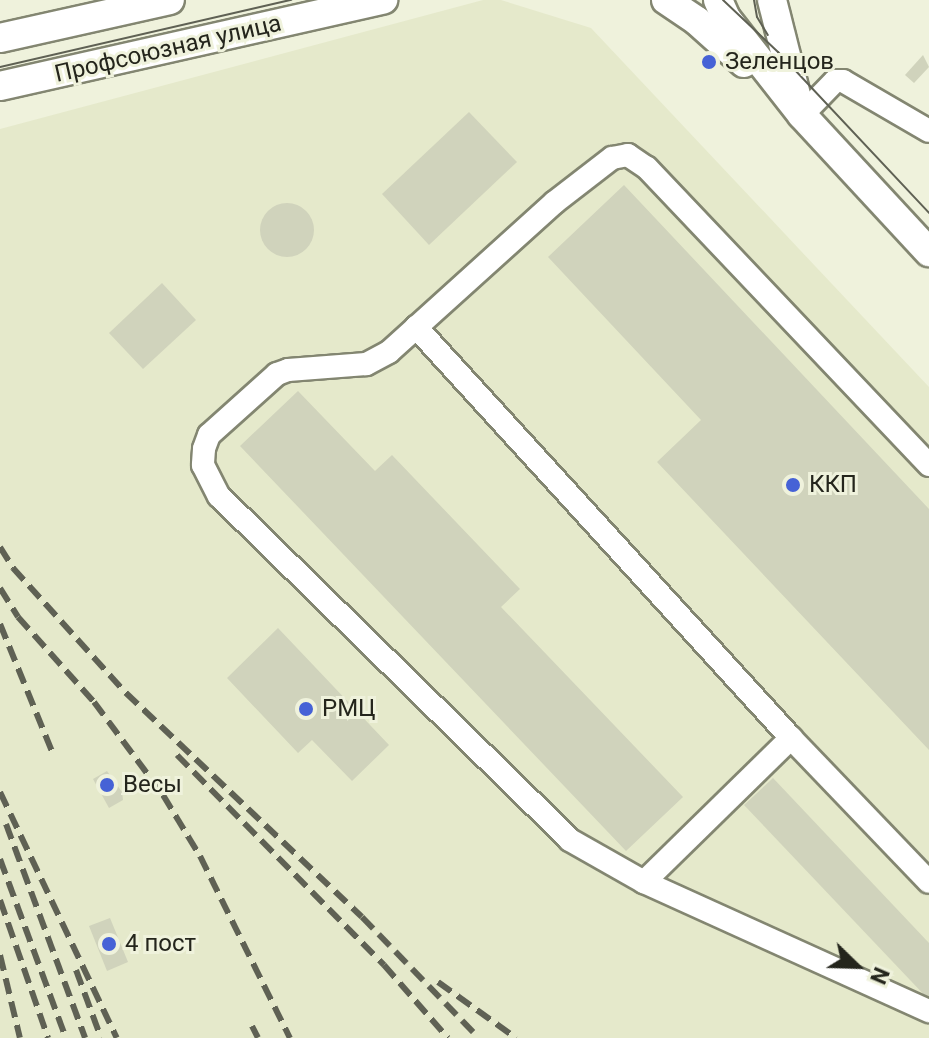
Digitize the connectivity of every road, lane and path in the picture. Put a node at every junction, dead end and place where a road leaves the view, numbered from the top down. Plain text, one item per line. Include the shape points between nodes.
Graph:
1 (170, 0) edge
2 (383, 0) edge
3 (666, 0) edge
4 (718, 0) edge
5 (772, 0) edge
6 (0, 38) edge
7 (0, 86) edge
8 (802, 115) junction
9 (929, 131) edge
10 (929, 252) edge
11 (416, 327) junction
12 (929, 465) edge
13 (791, 738) junction
14 (644, 882) junction
15 (929, 882) edge
16 (929, 1011) edge

1 - 6 main road, Профсоюзная улица
2 - 7 main road, Профсоюзная улица
3 - 8 main road
4 - 8 main road via 726,18
5 - 8 main road
8 - 9 lane via 835,81 843,81
8 - 10 main road
11 - 12 lane via 564,194 612,158 628,155 647,168
11 - 13 lane
11 - 14 lane via 389,352 366,364 277,374 209,435 203,465 219,496 570,840
13 - 14 lane
13 - 15 lane
14 - 16 lane

